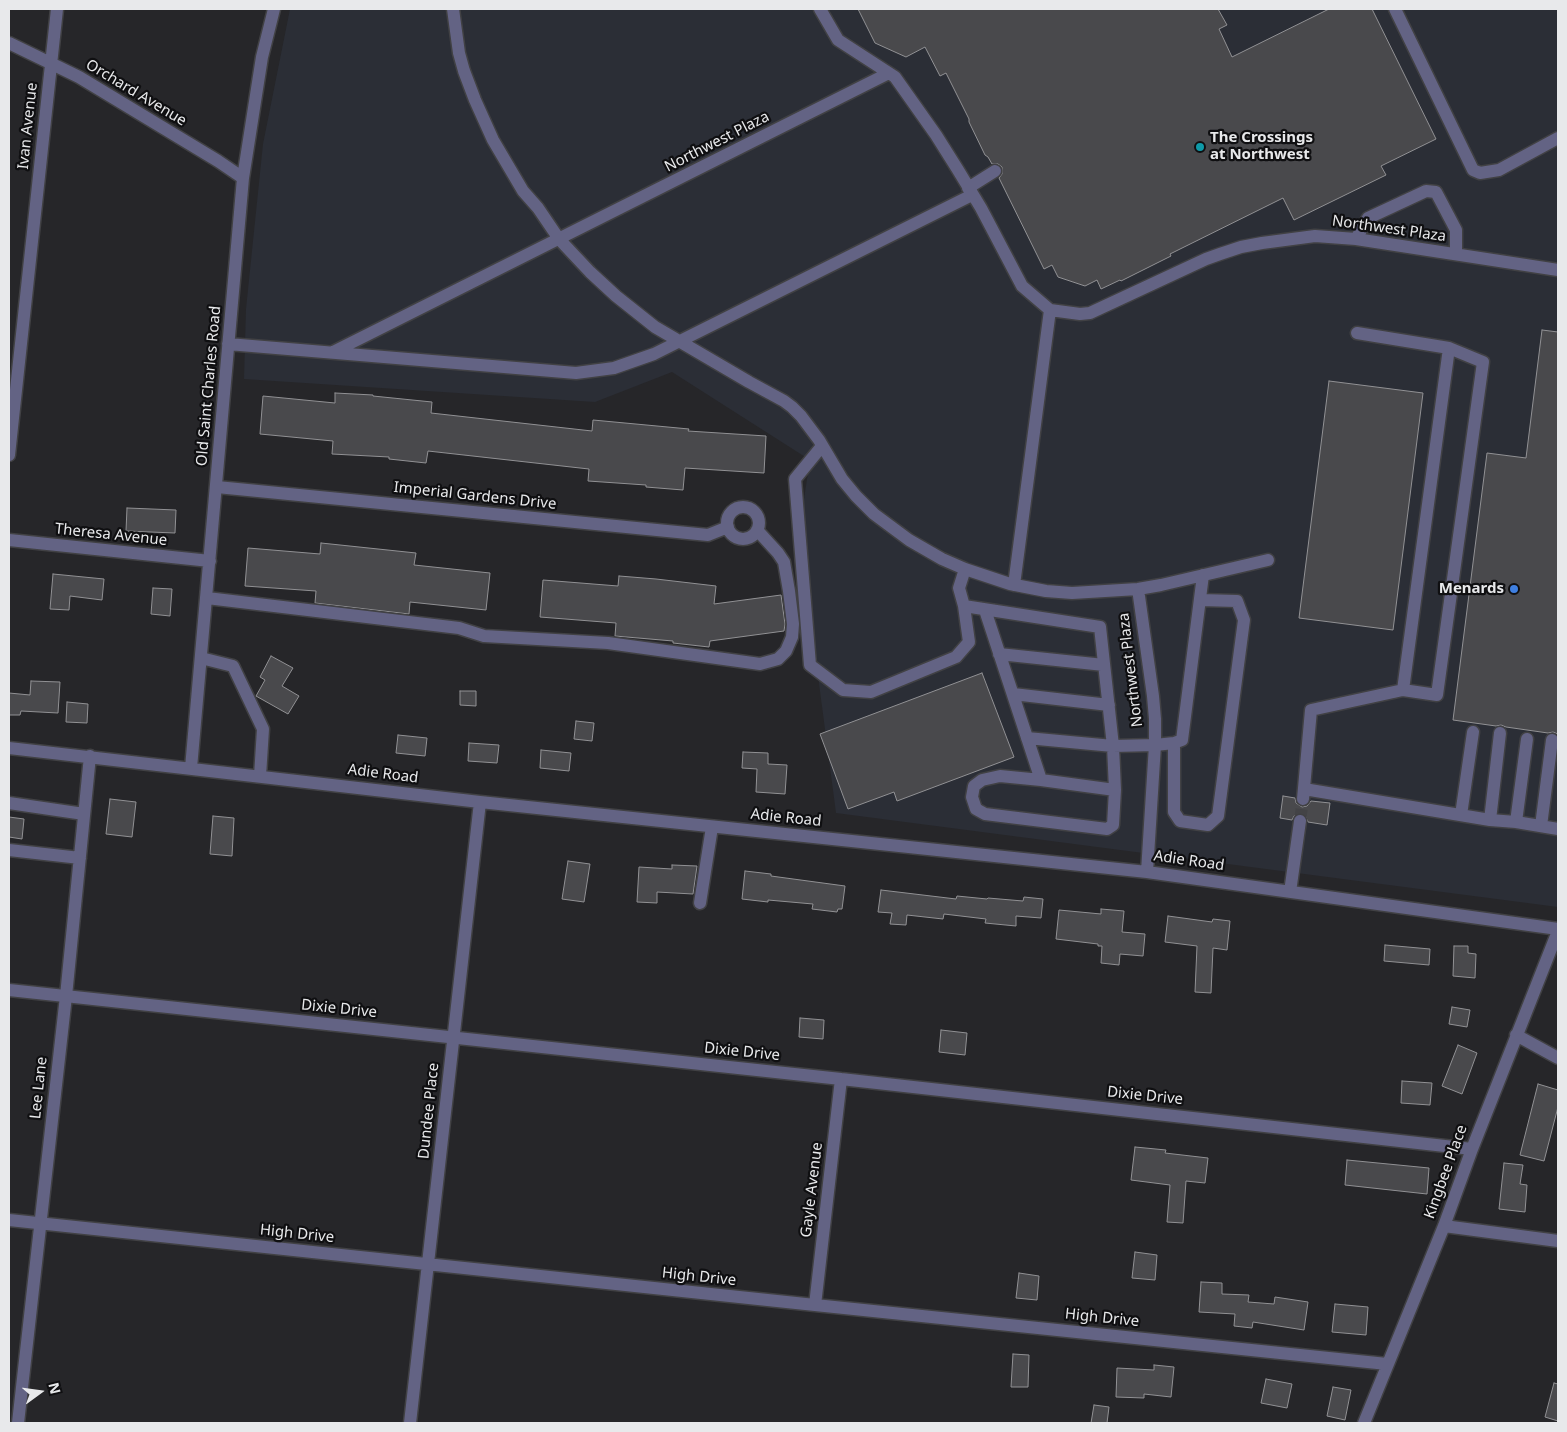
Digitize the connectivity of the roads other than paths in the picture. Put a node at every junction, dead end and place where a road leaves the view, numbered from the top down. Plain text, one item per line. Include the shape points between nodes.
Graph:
1 (57, 9) edge
2 (274, 9) edge
3 (453, 9) edge
4 (820, 9) edge
5 (1395, 9) edge
6 (9, 43) edge
7 (51, 63) junction
8 (889, 73) junction
9 (1558, 138) edge
10 (995, 171) dead end
11 (243, 178) junction
12 (970, 191) junction
13 (1356, 238) junction
14 (559, 239) junction
15 (1456, 254) junction
16 (1558, 270) edge
17 (1050, 310) junction
18 (1357, 333) dead end
19 (679, 341) junction
20 (228, 344) junction
21 (1449, 348) junction
22 (332, 352) junction
23 (822, 446) junction
24 (9, 455) edge
25 (217, 487) junction
26 (728, 528) junction
27 (757, 530) junction
28 (9, 540) edge
29 (1268, 560) dead end
30 (210, 561) junction
31 (964, 569) junction
32 (1203, 575) junction
33 (1014, 585) junction
34 (1138, 589) junction
35 (207, 598) junction
36 (1200, 600) junction
37 (964, 606) junction
38 (985, 610) junction
39 (1000, 654) junction
40 (201, 658) junction
41 (1104, 665) junction
42 (1403, 690) junction
43 (1013, 694) junction
44 (1108, 705) junction
45 (1473, 732) dead end
46 (1500, 733) dead end
47 (1028, 738) junction
48 (1527, 739) dead end
49 (1552, 740) dead end
50 (1174, 743) junction
51 (1155, 745) junction
52 (1113, 746) junction
53 (9, 748) edge
54 (90, 756) junction
55 (191, 768) junction
56 (260, 776) junction
57 (1041, 780) junction
58 (1115, 790) junction
59 (480, 802) junction
60 (9, 803) edge
61 (84, 814) junction
62 (1461, 815) junction
63 (1490, 820) junction
64 (1300, 821) tunnel mouth
65 (1516, 822) junction
66 (712, 826) junction
67 (1540, 826) junction
68 (1558, 829) edge
69 (9, 850) edge
70 (80, 858) junction
71 (1148, 872) junction
72 (1290, 892) junction
73 (700, 903) dead end
74 (1558, 930) edge
75 (9, 990) edge
76 (66, 996) junction
77 (1516, 1035) junction
78 (453, 1038) junction
79 (1558, 1058) edge
80 (841, 1079) junction
81 (1472, 1149) junction
82 (9, 1220) edge
83 (40, 1223) junction
84 (1444, 1226) junction
85 (1558, 1241) edge
86 (428, 1265) junction
87 (815, 1305) junction
88 (1387, 1364) junction
89 (18, 1423) edge
90 (410, 1423) edge
91 (1364, 1423) edge

1 - 7 street, Ivan Avenue
2 - 11 street, Old Saint Charles Road via 262,57
3 - 14 street, Northwest Plaza via 464,71 493,140
4 - 8 street via 838,40
5 - 9 street via 1473,170 1480,173 1498,170
6 - 7 street, Orchard Avenue
7 - 11 street, Orchard Avenue
7 - 24 street, Ivan Avenue
8 - 12 street via 925,119
8 - 14 street, Northwest Plaza
10 - 12 street
11 - 20 street, Old Saint Charles Road
12 - 17 street via 1022,286
12 - 19 street
13 - 15 street, Northwest Plaza
13 - 15 street via 1368,218 1426,191 1436,192 1456,230
13 - 17 street, Northwest Plaza via 1315,236 1241,247 1206,259 1090,313
14 - 19 street, Northwest Plaza via 616,296 655,327
14 - 22 street, Northwest Plaza
15 - 16 street, Northwest Plaza
17 - 33 street
18 - 21 street
19 - 22 street via 614,368 576,374
19 - 23 street, Northwest Plaza via 784,401 801,416
20 - 22 street
20 - 25 street, Old Saint Charles Road
21 - 42 street
21 - 42 street via 1483,362 1482,372 1437,695
23 - 31 street, Northwest Plaza via 842,479 874,514 908,540
23 - 37 street via 796,479 810,665 844,690 871,692 956,656 969,642
25 - 26 street, Imperial Gardens Drive via 708,535
25 - 30 street, Old Saint Charles Road
26 - 27 street via 734,536 744,539
26 - 27 street via 731,513 744,507 757,515
27 - 35 street via 784,562 793,624 786,651 778,659 760,664 608,643 484,636 459,628
28 - 30 street, Theresa Avenue
29 - 32 street
30 - 35 street, Old Saint Charles Road
31 - 33 street, Northwest Plaza
31 - 37 street via 959,588
32 - 34 street
32 - 36 street
33 - 34 street, Northwest Plaza via 1072,593
34 - 51 street, Northwest Plaza via 1153,696
35 - 40 street, Old Saint Charles Road
36 - 50 street via 1182,740
36 - 50 street via 1237,601 1244,620 1218,816 1208,824 1180,820 1174,812
37 - 38 street
38 - 39 street
38 - 41 street via 1100,627
39 - 41 street
39 - 43 street
40 - 55 street, Old Saint Charles Road
40 - 56 street via 233,666 263,729
41 - 44 street
42 - 62 street via 1311,710 1303,794
43 - 44 street
43 - 47 street
44 - 52 street
45 - 62 street
46 - 63 street
47 - 52 street
47 - 57 street
48 - 65 street
49 - 67 street
50 - 51 street
51 - 52 street
51 - 71 street, Northwest Plaza
52 - 58 street
53 - 54 street, Adie Road
54 - 55 street, Adie Road
54 - 61 street, Lee Lane
55 - 56 street, Adie Road
56 - 59 street, Adie Road
57 - 58 street
57 - 58 street via 1000,776 982,780 974,786 972,797 976,809 985,814 1107,830 1112,825
59 - 66 street, Adie Road
59 - 78 street, Dundee Place
60 - 61 street
61 - 70 street, Lee Lane
62 - 63 street
63 - 65 street
64 - 72 street
65 - 67 street
66 - 71 street, Adie Road
66 - 73 street
67 - 68 street
69 - 70 street
70 - 76 street, Lee Lane
71 - 72 street, Adie Road
72 - 74 street, Adie Road
74 - 77 street, Kingbee Place
75 - 76 street, Dixie Drive
76 - 78 street, Dixie Drive
76 - 83 street, Lee Lane
77 - 79 street
77 - 81 street, Kingbee Place
78 - 80 street, Dixie Drive
78 - 86 street, Dundee Place
80 - 81 street, Dixie Drive
80 - 87 street, Gayle Avenue
81 - 84 street, Kingbee Place
82 - 83 street, High Drive
83 - 86 street, High Drive
83 - 89 street, Lee Lane
84 - 85 street
84 - 88 street, Kingbee Place
86 - 87 street, High Drive
86 - 90 street, Dundee Place
87 - 88 street, High Drive
88 - 91 street, Kingbee Place

